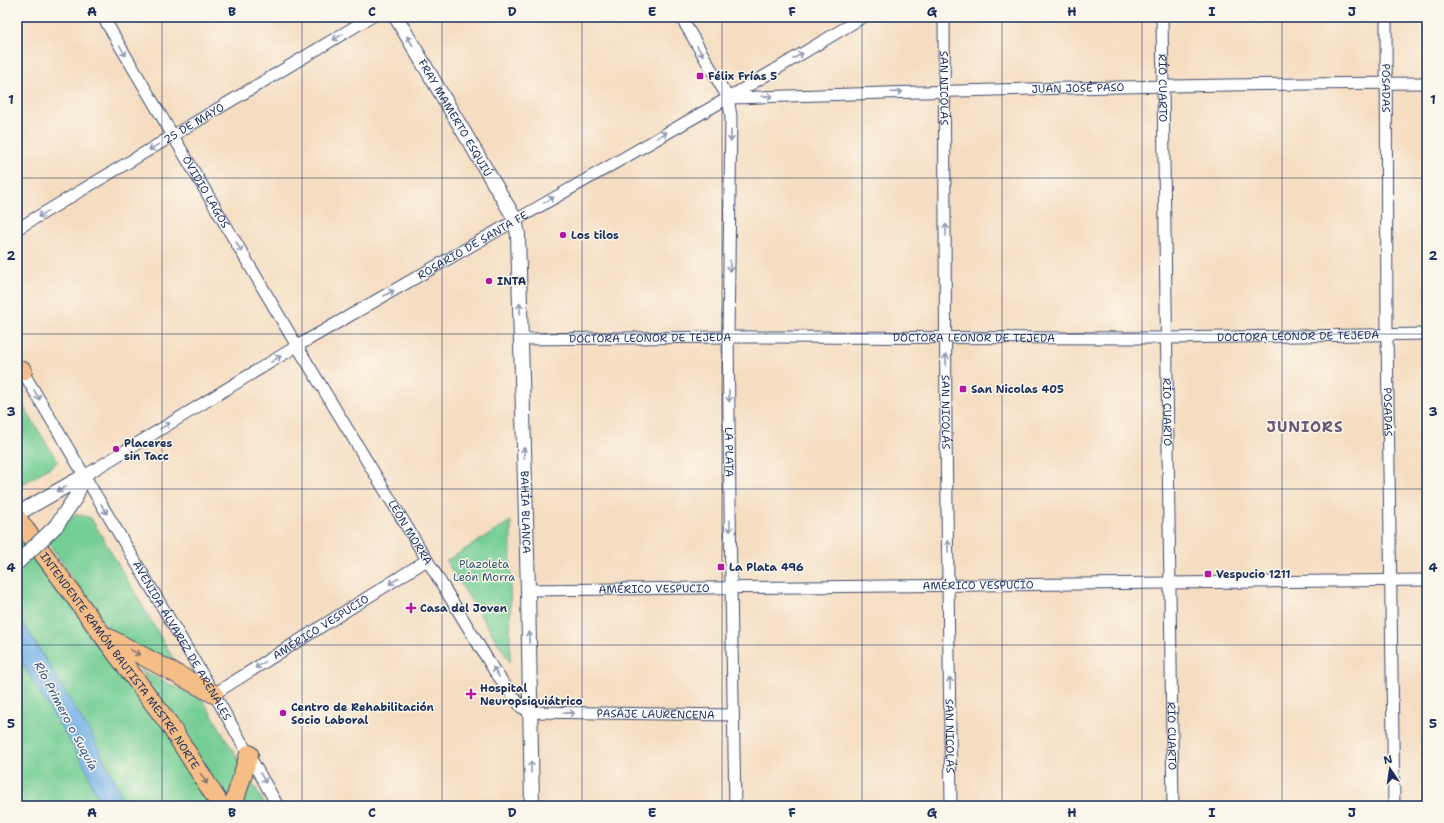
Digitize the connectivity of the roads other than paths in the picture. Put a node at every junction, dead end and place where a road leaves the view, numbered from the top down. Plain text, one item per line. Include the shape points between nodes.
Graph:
1 (103, 17) edge
2 (371, 17) edge
3 (396, 17) edge
4 (681, 17) edge
5 (863, 17) edge
6 (944, 17) edge
7 (1162, 17) edge
8 (1386, 17) edge
9 (1427, 83) edge
10 (1387, 84) junction
11 (1163, 86) junction
12 (945, 91) junction
13 (728, 98) junction
14 (173, 136) junction
15 (515, 219) junction
16 (17, 229) edge
17 (1427, 334) edge
18 (1387, 335) junction
19 (728, 337) junction
20 (946, 338) junction
21 (1166, 338) junction
22 (521, 339) junction
23 (297, 346) junction
24 (19, 368) edge
25 (84, 476) junction
26 (17, 514) edge
27 (17, 518) edge
28 (427, 560) junction
29 (17, 563) edge
30 (1390, 580) junction
31 (1427, 580) edge
32 (1170, 583) junction
33 (948, 585) junction
34 (731, 588) junction
35 (528, 590) junction
36 (100, 633) junction
37 (214, 694) junction
38 (530, 712) junction
39 (734, 715) junction
40 (249, 754) junction
41 (220, 806) edge
42 (233, 806) edge
43 (278, 806) edge
44 (532, 806) edge
45 (735, 806) edge
46 (951, 806) edge
47 (1173, 806) edge
48 (1394, 806) edge

1 -> 14 street, OVIDIO LAGOS
2 -> 14 street, 25 DE MAYO
15 -> 3 street, FRAY MAMERTO ESQUIÚ
4 -> 13 street
13 -> 5 street, ROSARIO DE SANTA FE
6 - 12 street, SAN NICOLÁS
7 - 11 street, RÍO CUARTO
8 - 10 street, POSADAS
9 - 10 street, JUAN JOSÉ PASO
10 - 11 street, JUAN JOSÉ PASO
10 - 18 street, POSADAS
11 - 12 street, JUAN JOSÉ PASO
11 - 21 street, RÍO CUARTO
13 -> 12 street, JUAN JOSÉ PASO
20 -> 12 street, SAN NICOLÁS
15 -> 13 street, ROSARIO DE SANTA FE
13 -> 19 street, LA PLATA via 732,127
14 -> 16 street, 25 DE MAYO
14 -> 23 street, OVIDIO LAGOS
22 -> 15 street, BAHÍA BLANCA via 518,235
23 -> 15 street, ROSARIO DE SANTA FE
17 - 18 street, DOCTORA LEONOR DE TEJEDA
18 - 21 street, DOCTORA LEONOR DE TEJEDA
18 - 30 street, POSADAS
19 - 20 street, DOCTORA LEONOR DE TEJEDA
19 - 22 street, DOCTORA LEONOR DE TEJEDA
19 -> 34 street, LA PLATA
20 - 21 street, DOCTORA LEONOR DE TEJEDA
33 -> 20 street, SAN NICOLÁS
21 - 32 street, RÍO CUARTO
35 -> 22 street, BAHÍA BLANCA
25 -> 23 street, ROSARIO DE SANTA FE
23 - 28 street, LEÓN MORRA
24 -> 25 street, AVENIDA ÁLVAREZ DE ARENALES
25 -> 26 street, ROSARIO DE SANTA FE
25 - 29 street, bridge via 75,498 56,526
25 -> 37 street, AVENIDA ÁLVAREZ DE ARENALES
27 - 36 main road, INTENDENTE RAMÓN BAUTISTA MESTRE NORTE
28 -> 37 street, AMÉRICO VESPUCIO
38 -> 28 street, LEÓN MORRA via 522,707 504,684
30 - 31 street, AMÉRICO VESPUCIO
30 - 32 street, AMÉRICO VESPUCIO
30 - 48 street, POSADAS
32 - 33 street, AMÉRICO VESPUCIO
32 - 47 street, RÍO CUARTO
33 - 34 street, AMÉRICO VESPUCIO
46 -> 33 street, SAN NICOLÁS
34 - 35 street, AMÉRICO VESPUCIO
34 - 39 street, LA PLATA
38 -> 35 street, BAHÍA BLANCA
36 -> 37 main road
36 -> 41 main road, INTENDENTE RAMÓN BAUTISTA MESTRE NORTE via 169,724
37 - 40 street, AVENIDA ÁLVAREZ DE ARENALES
38 -> 39 street, PASAJE LAURENCENA
44 -> 38 street, BAHÍA BLANCA
39 - 45 street, LA PLATA
40 - 42 main road
40 -> 43 street, AVENIDA ÁLVAREZ DE ARENALES

